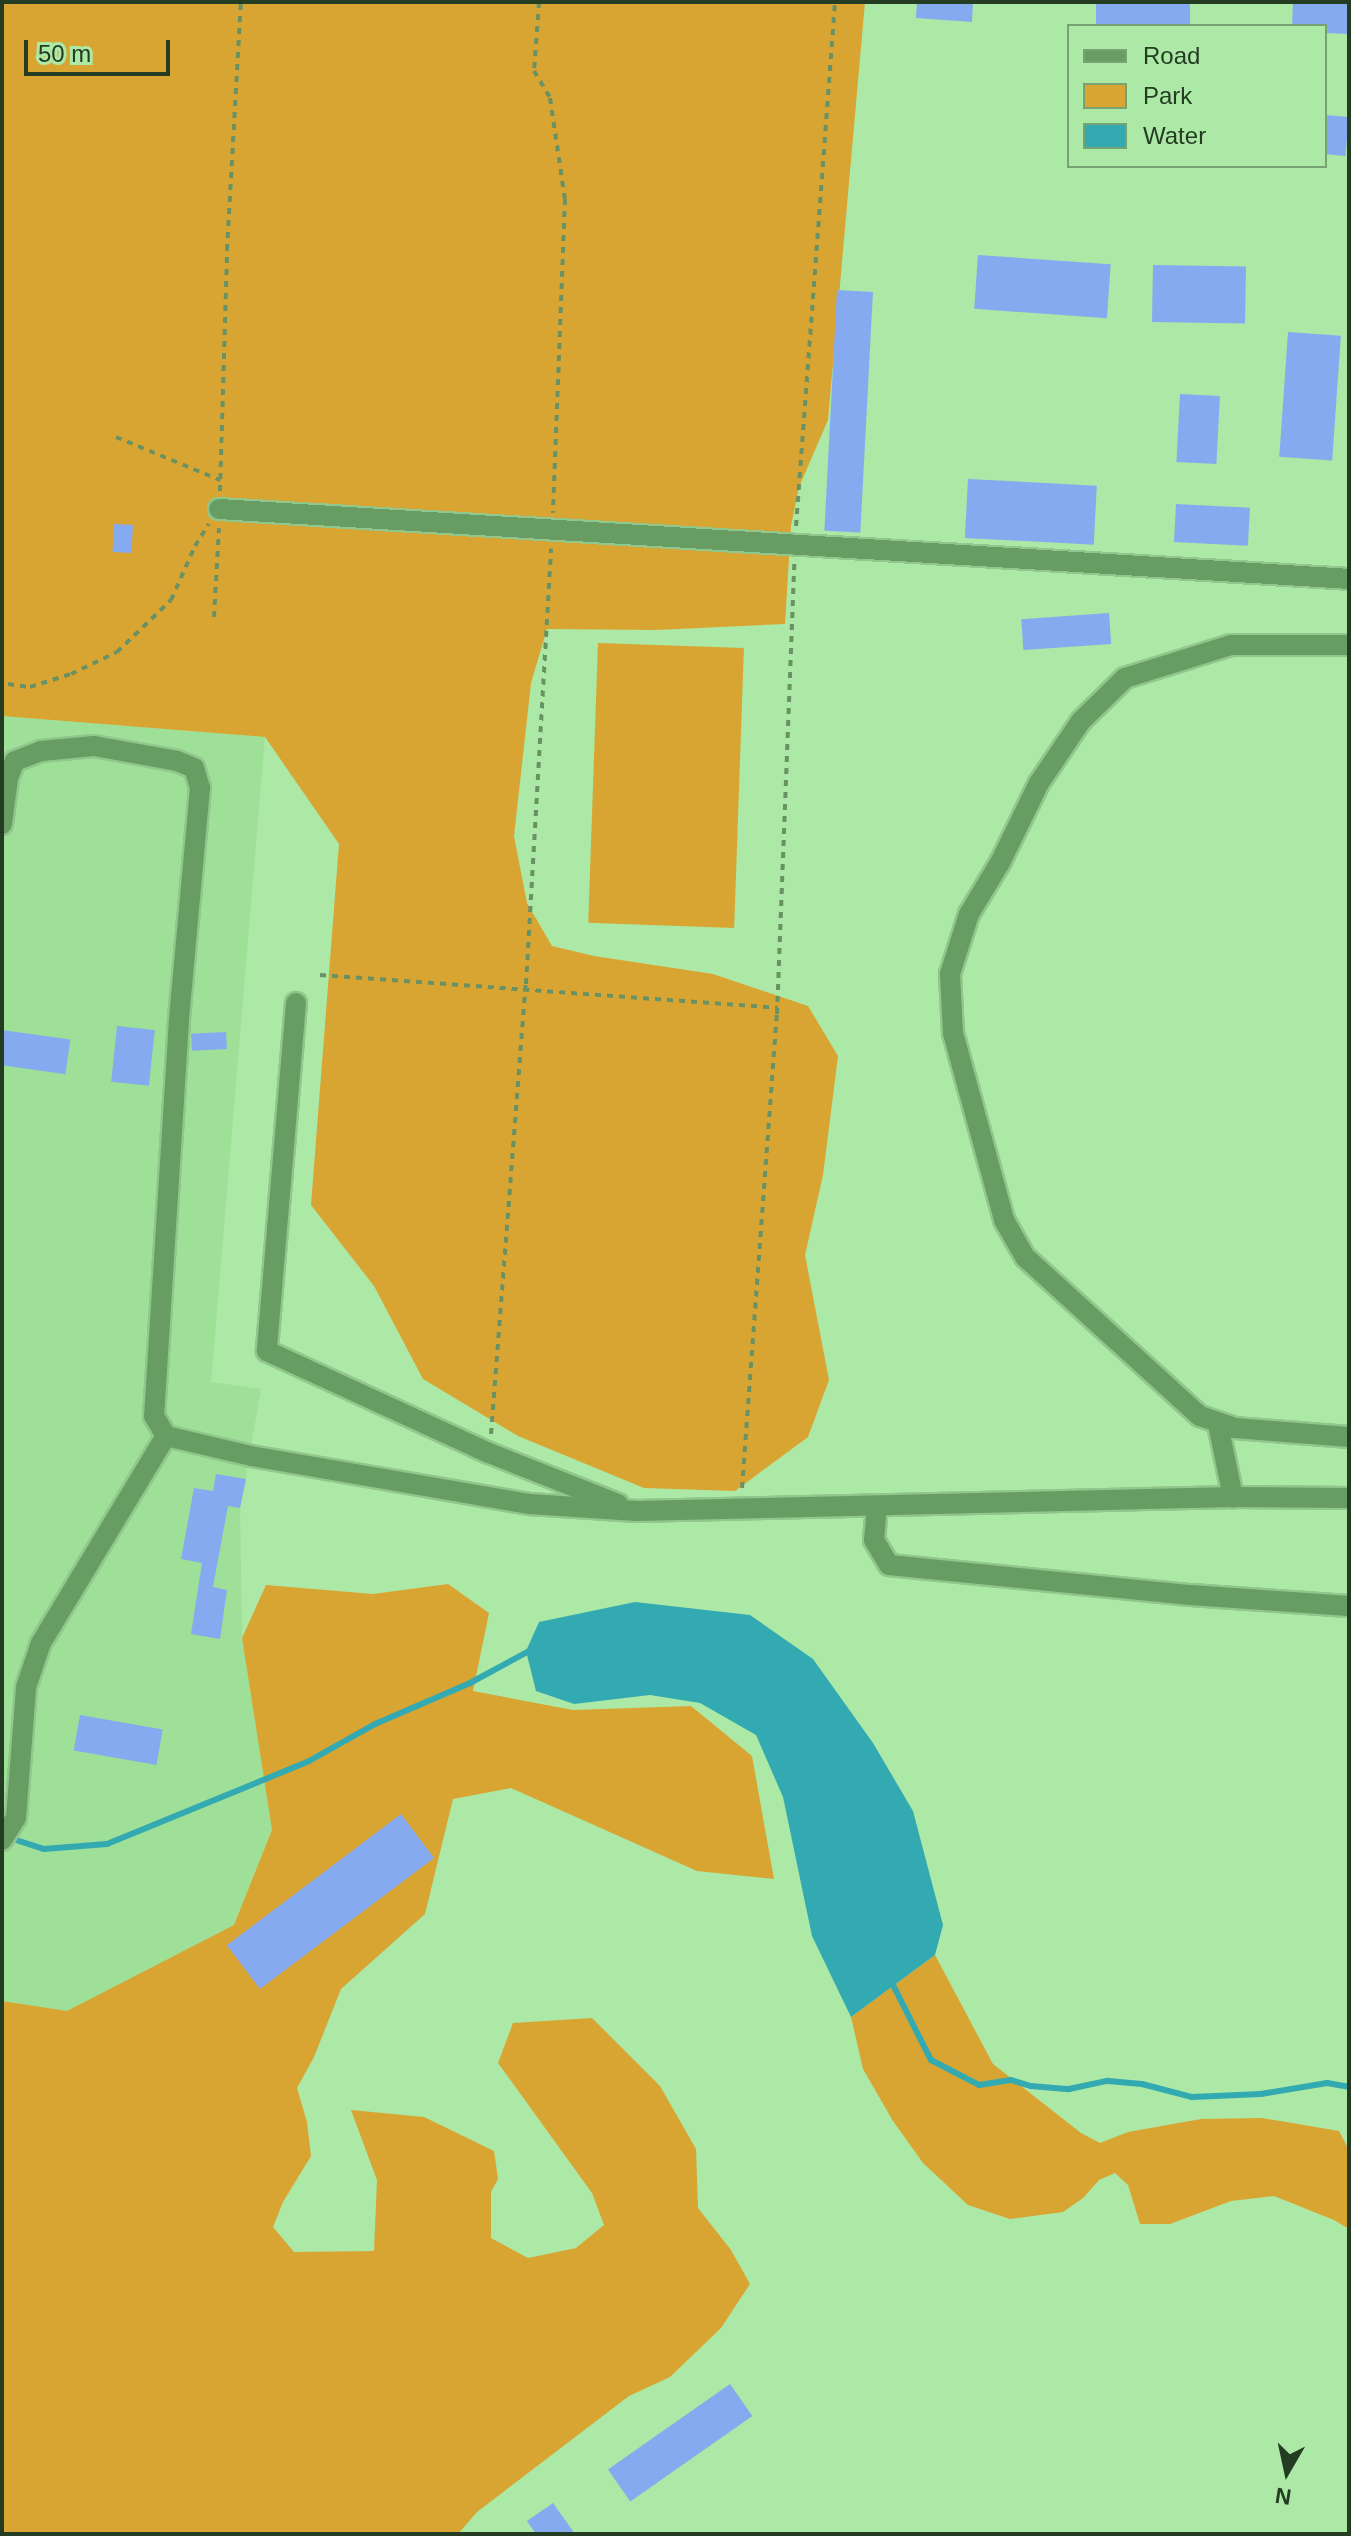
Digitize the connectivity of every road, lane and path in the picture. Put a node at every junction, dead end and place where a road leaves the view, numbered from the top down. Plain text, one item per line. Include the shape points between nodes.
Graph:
1 (241, 2) edge
2 (539, 2) edge
3 (835, 2) edge
4 (116, 437) dead end
5 (220, 480) junction
6 (219, 509) junction
7 (552, 531) junction
8 (795, 546) junction
9 (1349, 579) edge
10 (214, 617) dead end
11 (1349, 645) edge
12 (8, 684) dead end
13 (2, 824) edge
14 (320, 975) dead end
15 (525, 990) junction
16 (296, 1003) dead end
17 (778, 1008) junction
18 (1218, 1424) junction
19 (166, 1436) junction
20 (1349, 1437) edge
21 (489, 1453) junction
22 (1233, 1497) junction
23 (1349, 1498) edge
24 (877, 1506) junction
25 (740, 1509) junction
26 (637, 1511) junction
27 (1349, 1606) edge
28 (2, 1840) edge

1 - 5 path
2 - 7 path via 534,71 550,98 565,199
3 - 8 path
4 - 5 path
5 - 6 path
6 - 7 street
6 - 10 path
6 - 12 path via 171,600 117,652 30,687
7 - 8 street
7 - 15 path
8 - 9 street
8 - 17 path
11 - 18 street via 1231,645 1125,678 1081,721 1039,783 969,914 950,974 953,1033 1004,1220 1025,1257 1200,1416
13 - 19 street via 15,761 41,751 94,746 177,761 194,768 200,788 154,1416
14 - 15 path
15 - 17 path
15 - 21 path
16 - 21 street via 267,1351
17 - 25 path
18 - 20 street
18 - 22 street
19 - 26 street via 251,1456 530,1504
19 - 28 street via 41,1643 26,1687 16,1818
21 - 26 street
22 - 23 street
22 - 24 street
24 - 25 street
24 - 27 street via 874,1540 889,1565
25 - 26 street

